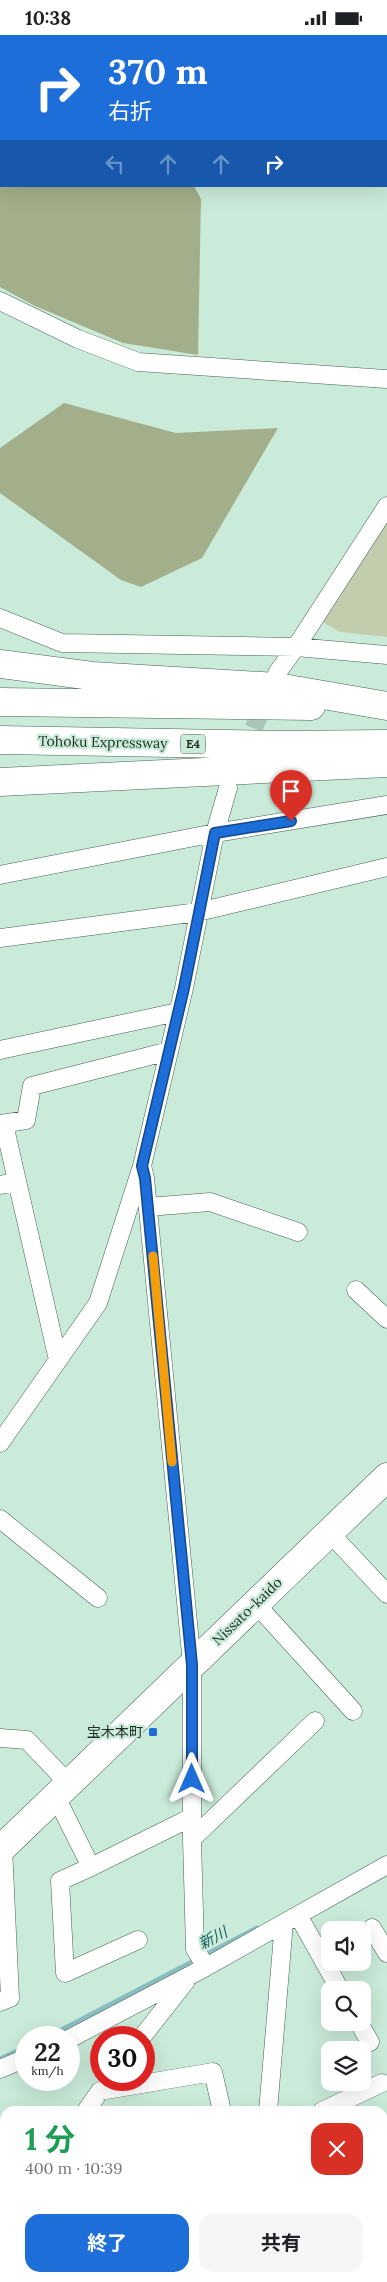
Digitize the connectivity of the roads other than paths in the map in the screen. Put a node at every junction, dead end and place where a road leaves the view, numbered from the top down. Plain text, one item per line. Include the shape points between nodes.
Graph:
1 (0, 301) edge
2 (387, 379) edge
3 (387, 506) edge
4 (0, 618) edge
5 (296, 647) junction
6 (387, 655) edge
7 (0, 664) edge
8 (277, 673) dead end
9 (0, 702) edge
10 (387, 706) edge
11 (0, 740) edge
12 (387, 744) edge
13 (387, 763) edge
14 (0, 782) edge
15 (228, 788) dead end
16 (387, 805) edge
17 (215, 833) junction
18 (387, 867) edge
19 (0, 875) edge
20 (198, 912) junction
21 (0, 937) edge
22 (178, 1012) junction
23 (0, 1050) edge
24 (168, 1051) junction
25 (2, 1124) edge
26 (142, 1166) junction
27 (9, 1184) edge
28 (148, 1207) junction
29 (298, 1232) dead end
30 (356, 1290) dead end
31 (387, 1319) edge
32 (58, 1360) junction
33 (0, 1443) edge
34 (386, 1479) edge
35 (0, 1519) edge
36 (329, 1532) junction
37 (387, 1594) edge
38 (98, 1598) dead end
39 (256, 1604) junction
40 (192, 1665) junction
41 (353, 1711) dead end
42 (316, 1721) dead end
43 (0, 1738) edge
44 (62, 1789) junction
45 (192, 1817) junction
46 (192, 1839) junction
47 (1, 1849) edge
48 (387, 1865) edge
49 (91, 1867) junction
50 (291, 1919) junction
51 (372, 1928) dead end
52 (138, 1940) dead end
53 (387, 1953) edge
54 (198, 1971) junction
55 (334, 1981) edge
56 (0, 2002) edge
57 (151, 2026) edge
58 (80, 2033) edge
59 (15, 2062) edge
60 (0, 2069) edge
61 (155, 2080) edge
62 (382, 2083) dead end
63 (101, 2091) edge
64 (90, 2106) edge
65 (221, 2106) edge
66 (269, 2106) edge
67 (333, 2106) edge

1 - 2 street via 78,339 138,362
3 - 5 street
4 - 5 street via 62,643
5 - 6 street
5 - 8 street
7 - 10 main road via 92,676 277,687
9 - 10 main road
11 - 12 main road, Tohoku Expressway / E4
13 - 14 main road
15 - 17 street
16 - 17 street
17 - 19 street
17 - 20 street
18 - 20 street
20 - 21 street
20 - 22 street
22 - 23 street
22 - 24 street
24 - 25 street via 32,1086 26,1120
24 - 26 street
25 - 27 street
26 - 28 street
26 - 32 street via 98,1303
27 - 32 street
28 - 29 street via 210,1202
28 - 40 street
30 - 31 street
32 - 33 street
34 - 36 main road, Nissato-kaido
35 - 38 street
36 - 37 street
36 - 39 main road, Nissato-kaido
39 - 40 main road, Nissato-kaido
39 - 41 street
40 - 44 main road, Nissato-kaido
40 - 45 street
42 - 46 street
43 - 44 street via 27,1740
44 - 47 main road, Nissato-kaido
44 - 49 street
45 - 46 street
45 - 49 street
46 - 54 street
47 - 56 street via 10,1998
48 - 50 street
49 - 52 street via 60,1881 65,1973
50 - 54 street
50 - 55 street
50 - 66 street
51 - 53 street
54 - 57 street
54 - 58 street
59 - 60 street
61 - 65 street via 214,2072
62 - 67 street
63 - 64 street

